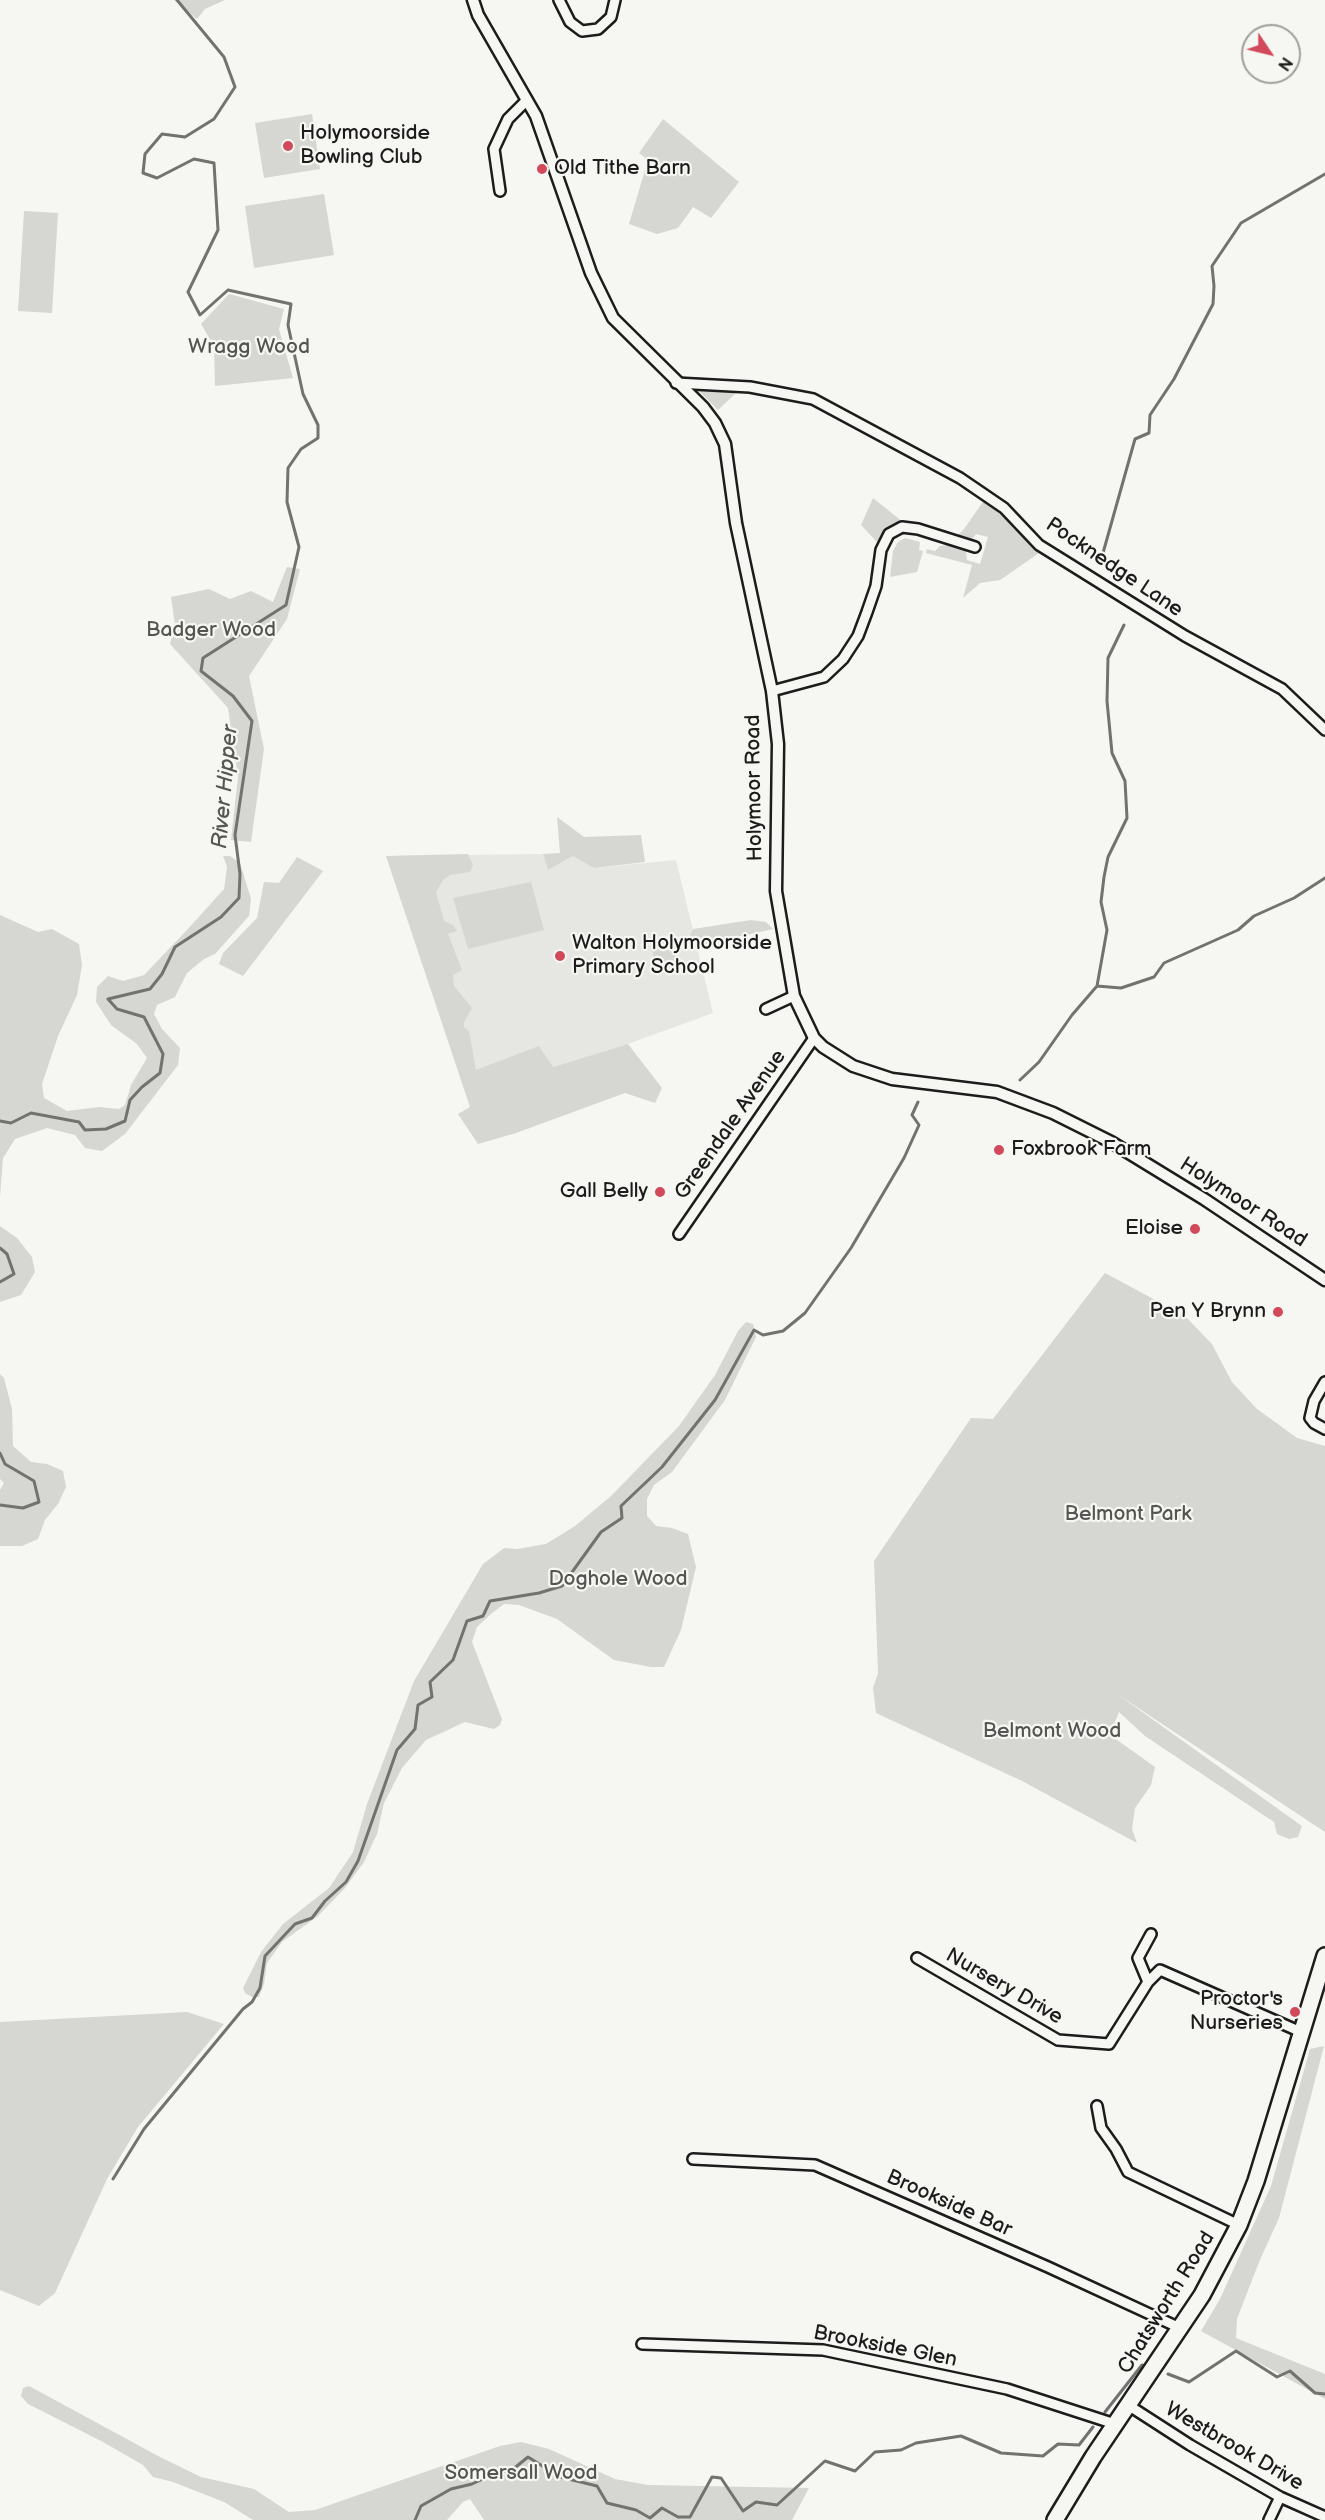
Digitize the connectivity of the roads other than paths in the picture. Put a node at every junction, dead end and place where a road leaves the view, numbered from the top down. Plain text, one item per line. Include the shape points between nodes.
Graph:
1 (473, 0) edge
2 (559, 0) edge
3 (615, 0) edge
4 (527, 100) junction
5 (500, 191) dead end
6 (676, 383) junction
7 (975, 547) dead end
8 (772, 691) junction
9 (1325, 730) edge
10 (794, 996) junction
11 (766, 1009) dead end
12 (814, 1038) junction
13 (679, 1234) dead end
14 (1325, 1281) edge
15 (1325, 1382) edge
16 (1325, 1429) edge
17 (1151, 1934) dead end
18 (1325, 1956) edge
19 (917, 1958) dead end
20 (1148, 1982) junction
21 (1301, 2032) junction
22 (1097, 2106) dead end
23 (693, 2159) dead end
24 (1239, 2225) junction
25 (1180, 2328) junction
26 (642, 2344) dead end
27 (1128, 2405) junction
28 (1115, 2424) junction
29 (1280, 2497) junction
30 (1325, 2517) edge
31 (1055, 2520) edge
32 (1269, 2520) edge

1 - 4 street, Holymoor Road
2 - 3 street via 570,22 582,31 598,29 612,17
4 - 5 street via 508,119 494,149
4 - 6 street, Holymoor Road via 591,273 613,318
6 - 8 street, Holymoor Road via 703,406 725,444 736,523
6 - 9 street, Pocknedge Lane via 750,387 813,399 960,478 1004,508 1039,545 1185,636 1282,689
7 - 8 street via 918,529 902,527 889,534 881,550 876,586 864,620 843,659 824,677
8 - 10 street, Holymoor Road via 778,744 776,891
10 - 11 street
10 - 12 street, Holymoor Road
12 - 13 street, Greendale Avenue
12 - 14 street, Holymoor Road via 853,1066 892,1079 997,1092 1053,1113 1204,1200
15 - 16 street via 1310,1418
17 - 20 street via 1138,1958
18 - 21 highway, Chatsworth Road
19 - 20 street, Nursery Drive via 1058,2040 1109,2044
20 - 21 street via 1160,1970
21 - 24 highway, Chatsworth Road
22 - 24 street via 1101,2128 1128,2172
23 - 25 street, Brookside Bar via 815,2165
24 - 25 highway, Chatsworth Road
25 - 27 highway, Chatsworth Road
26 - 28 street, Brookside Glen via 823,2350 1007,2389
27 - 28 highway, Chatsworth Road
27 - 29 street, Westbrook Drive
28 - 31 highway, Chatsworth Road
29 - 30 street, Westbrook Drive
29 - 32 street

